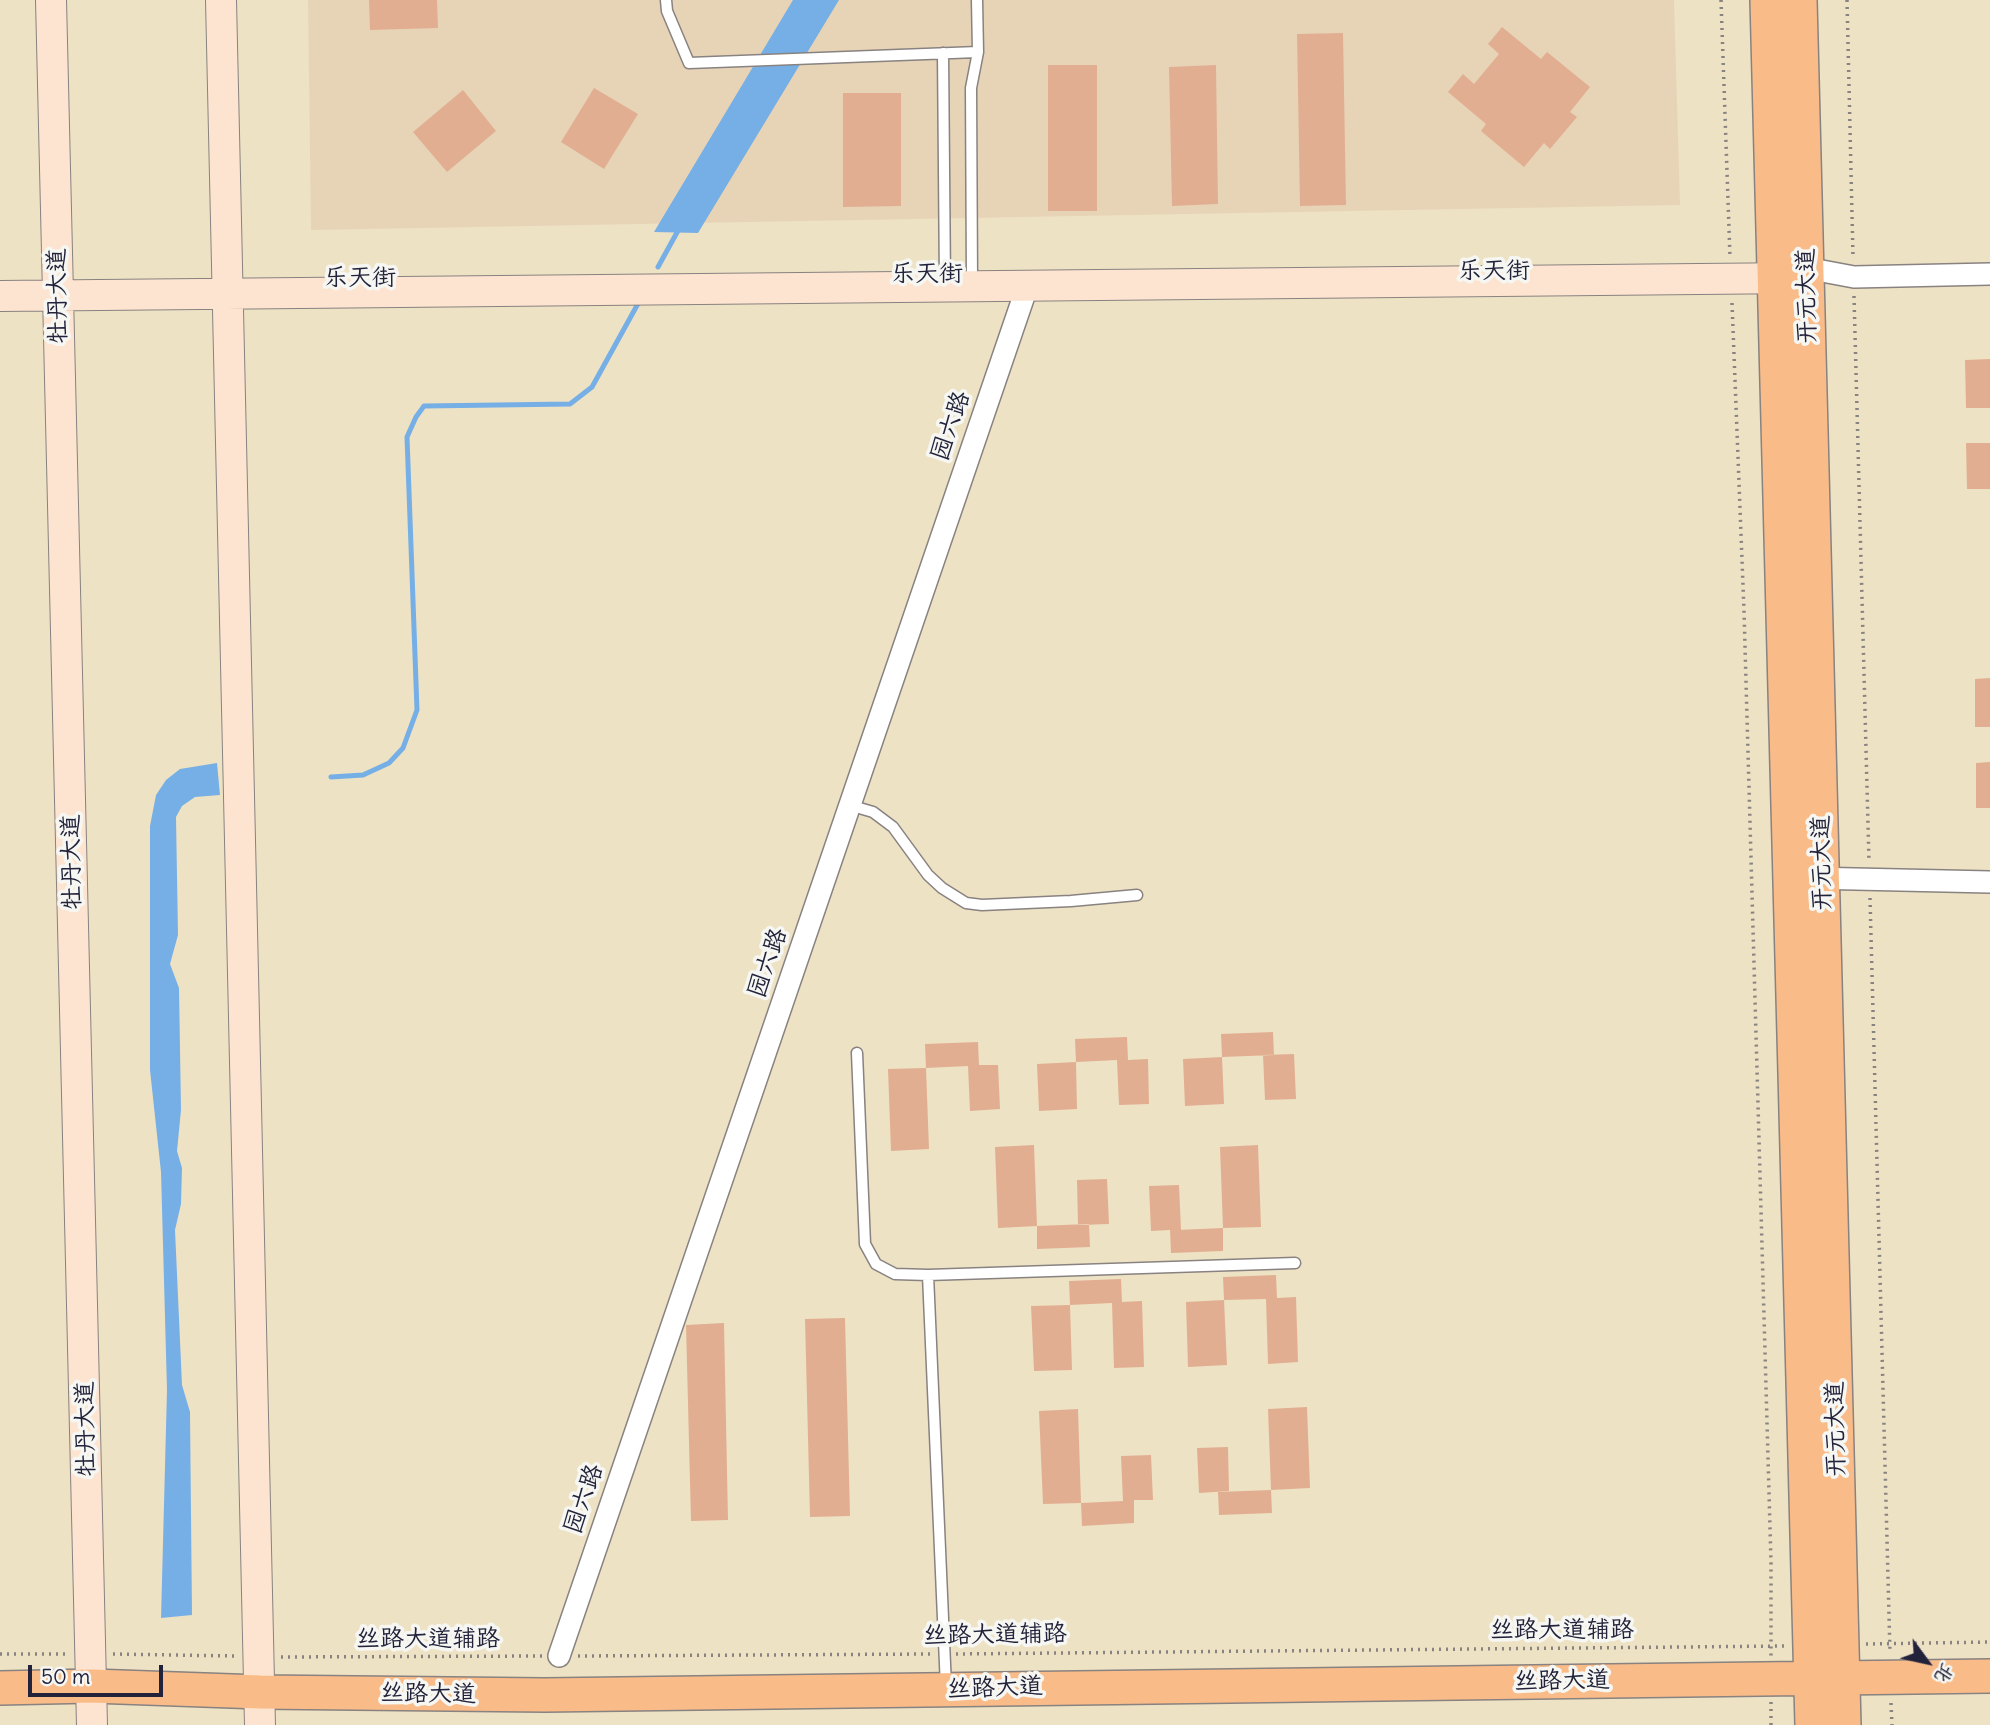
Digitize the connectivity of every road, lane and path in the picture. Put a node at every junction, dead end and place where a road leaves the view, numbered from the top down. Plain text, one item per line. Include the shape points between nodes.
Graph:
1 (51, 0) edge
2 (221, 0) edge
3 (666, 0) edge
4 (977, 0) edge
5 (1721, 0) edge
6 (1768, 0) edge
7 (1800, 0) edge
8 (978, 52) junction
9 (943, 53) junction
10 (1791, 274) junction
11 (1990, 274) edge
12 (1730, 275) junction
13 (0, 281) edge
14 (958, 281) junction
15 (227, 287) junction
16 (1027, 287) junction
17 (58, 288) junction
18 (0, 296) edge
19 (849, 805) junction
20 (1806, 878) junction
21 (1990, 882) edge
22 (1137, 895) dead end
23 (857, 1053) dead end
24 (1295, 1263) dead end
25 (928, 1275) junction
26 (1990, 1643) edge
27 (91, 1653) junction
28 (0, 1654) edge
29 (943, 1654) junction
30 (559, 1656) junction
31 (260, 1657) junction
32 (1826, 1661) junction
33 (1771, 1662) junction
34 (1990, 1676) edge
35 (92, 1686) junction
36 (0, 1688) edge
37 (946, 1690) junction
38 (260, 1692) junction
39 (92, 1725) edge
40 (260, 1725) edge
41 (1771, 1725) edge
42 (1812, 1725) edge
43 (1844, 1725) edge

1 - 17 main road, 牡丹大道
2 - 15 main road
3 - 9 lane via 689,63
4 - 8 lane
5 - 12 path
6 - 10 main road, 开元大道
7 - 10 main road, 开元大道
8 - 9 lane
8 - 14 lane via 971,88
9 - 14 lane
10 - 11 street, 乐天街
10 - 12 main road, 乐天街
10 - 20 main road, 开元大道
12 - 14 main road, 乐天街
12 - 16 main road, 乐天街
12 - 33 path via 1744,611
13 - 17 main road, 乐天街
14 - 15 main road, 乐天街
14 - 16 main road, 乐天街
15 - 17 main road, 乐天街
15 - 31 main road
16 - 19 street, 园六路
17 - 18 main road, 乐天街
17 - 27 main road, 牡丹大道
19 - 22 lane via 873,812 893,827 928,875 966,903
19 - 30 street, 园六路
20 - 21 street
20 - 32 main road, 开元大道
23 - 25 lane via 865,1244 876,1264 895,1274
24 - 25 lane
25 - 29 lane
26 - 32 path, 丝路大道辅路
27 - 28 path, 丝路大道辅路
27 - 31 path, 丝路大道辅路
27 - 35 main road, 牡丹大道
29 - 30 path, 丝路大道辅路
29 - 33 path, 丝路大道辅路
29 - 37 lane
30 - 31 path, 丝路大道辅路
31 - 38 main road
32 - 33 main road, 丝路大道
32 - 33 path, 丝路大道辅路
32 - 34 main road, 丝路大道
32 - 42 main road, 开元大道
32 - 43 main road, 开元大道
33 - 37 main road, 丝路大道
33 - 41 path
35 - 36 main road, 丝路大道
35 - 38 main road, 丝路大道
35 - 39 main road, 牡丹大道
37 - 38 main road, 丝路大道 via 545,1695
38 - 40 main road

